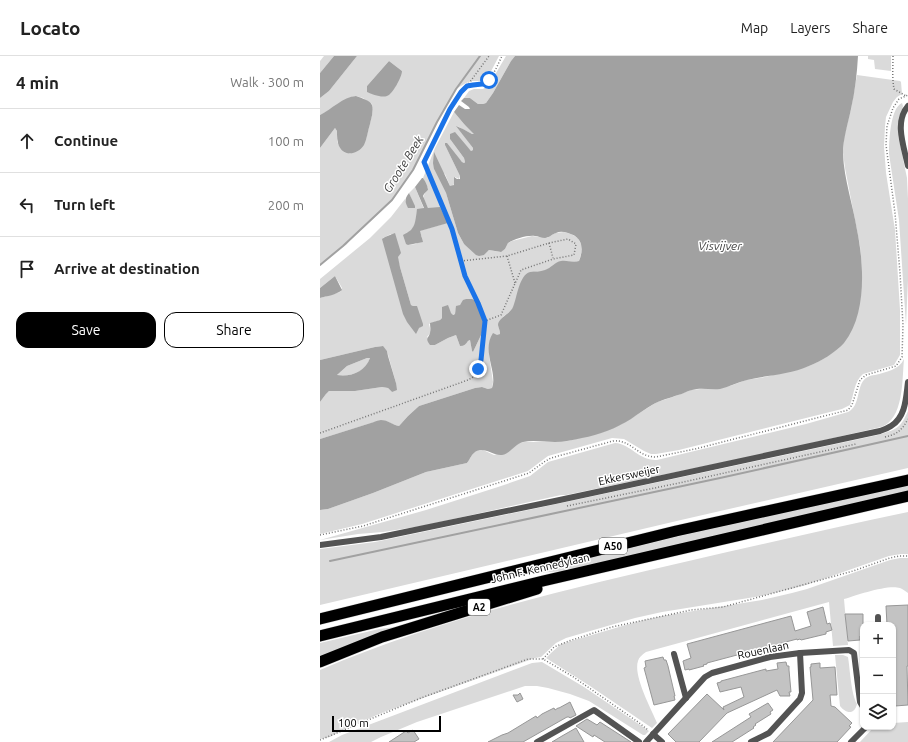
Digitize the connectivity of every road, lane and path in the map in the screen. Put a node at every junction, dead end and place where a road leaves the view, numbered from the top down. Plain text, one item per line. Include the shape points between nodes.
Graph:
1 (488, 56) edge
2 (502, 56) edge
3 (893, 56) edge
4 (467, 86) junction
5 (907, 95) edge
6 (908, 106) edge
7 (908, 166) edge
8 (549, 243) junction
9 (507, 256) junction
10 (553, 259) junction
11 (461, 260) junction
12 (515, 283) junction
13 (485, 321) junction
14 (908, 382) edge
15 (320, 433) edge
16 (908, 480) edge
17 (908, 496) edge
18 (320, 535) edge
19 (320, 546) edge
20 (908, 556) edge
21 (640, 558) junction
22 (878, 618) dead end
23 (320, 619) edge
24 (878, 622) edge
25 (320, 636) edge
26 (800, 653) junction
27 (674, 654) dead end
28 (543, 659) junction
29 (320, 662) edge
30 (686, 698) junction
31 (860, 702) edge
32 (863, 730) edge
33 (653, 734) junction
34 (320, 740) edge
35 (536, 742) edge
36 (639, 742) edge
37 (646, 742) edge
38 (662, 742) edge
39 (751, 742) edge
40 (851, 742) edge

1 - 4 path
2 - 4 path via 489,80 482,84
3 - 5 path via 894,89
4 - 11 path via 450,109 424,162 452,229
5 - 18 path via 899,99 892,108 887,126 886,145 898,246 903,325 902,357 896,366 862,377 848,410 656,457 643,454 624,442 613,441 550,458 529,473 425,507 363,526
6 - 7 street via 901,123
8 - 9 path
8 - 10 path
8 - 10 path via 568,239 576,244 574,255
9 - 11 path
9 - 12 path
10 - 12 path via 521,270
11 - 13 path via 465,276
12 - 13 path via 501,315
13 - 15 path via 481,360 475,376
14 - 19 street, Ekkersweijer via 902,416 890,427 880,431 548,503 381,537
16 - 23 highway, John F. Kennedylaan / A50 via 676,531
17 - 21 highway, John F. Kennedylaan / A50
20 - 28 path via 890,558 853,571 723,607 691,610 612,627 569,641 554,648
21 - 25 highway, John F. Kennedylaan / A50
21 - 29 highway, A2 via 382,637
22 - 24 street
26 - 30 street, Rouenlaan via 770,657 712,673
26 - 31 street, Rouenlaan via 849,650 854,653
26 - 39 street via 800,700 769,733
27 - 30 street
28 - 33 path via 572,676
28 - 34 path via 528,660 428,695
30 - 33 street, Rouenlaan
32 - 40 street
33 - 37 street, Rouenlaan
33 - 38 street
35 - 36 street via 594,710

